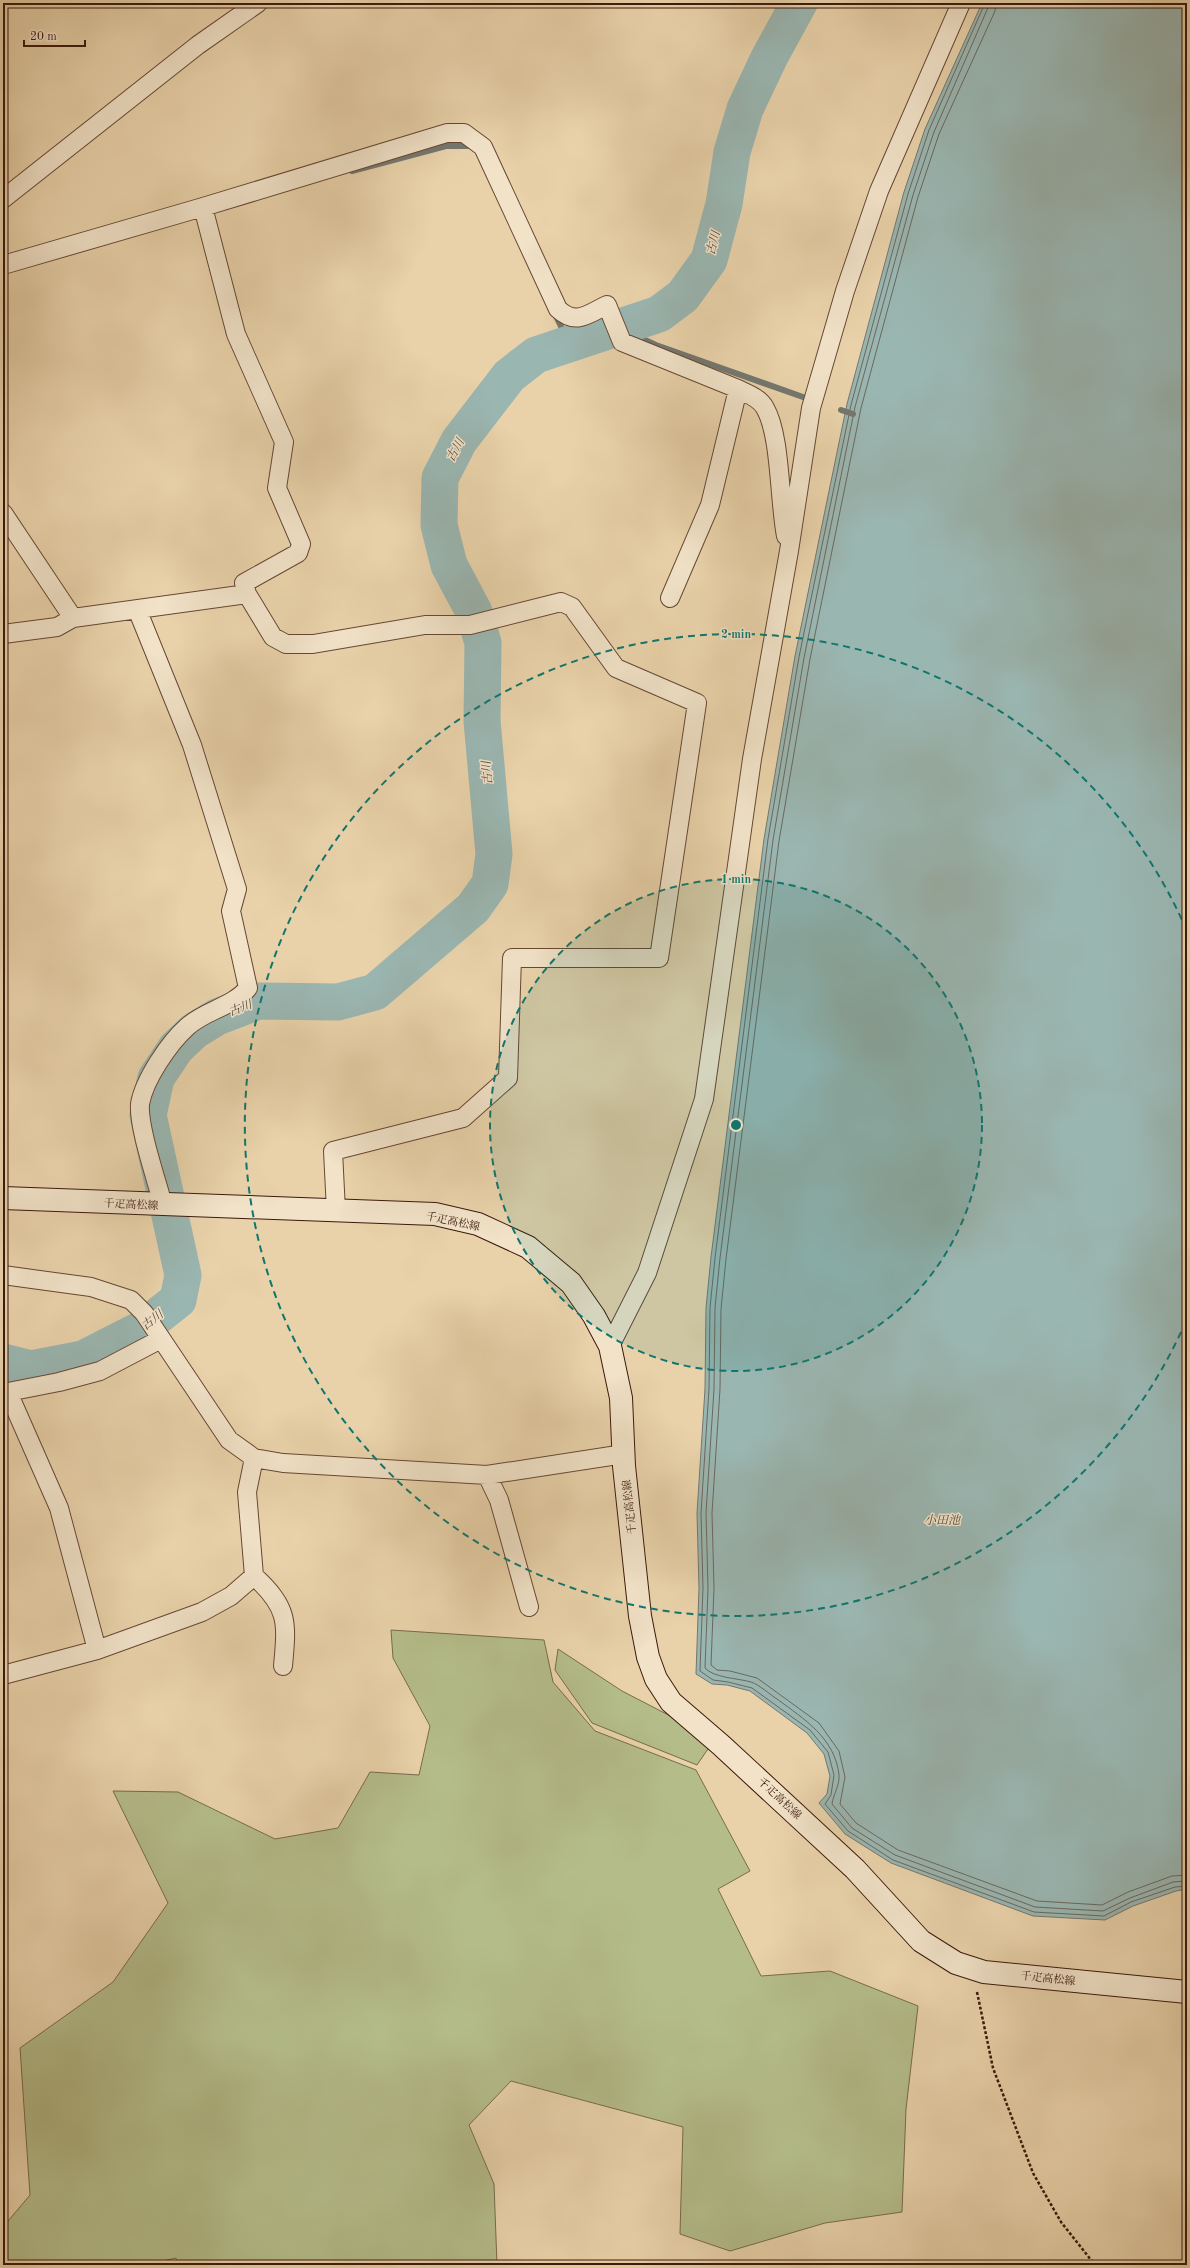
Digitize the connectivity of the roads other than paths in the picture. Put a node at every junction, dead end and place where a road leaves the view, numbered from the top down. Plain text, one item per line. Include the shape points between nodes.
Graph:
1 (258, 3) edge
2 (961, 3) edge
3 (3, 199) edge
4 (203, 207) junction
5 (3, 265) edge
6 (738, 389) junction
7 (3, 514) edge
8 (790, 551) junction
9 (247, 594) junction
10 (670, 598) dead end
11 (137, 609) junction
12 (73, 618) junction
13 (3, 634) edge
14 (3, 1198) edge
15 (173, 1206) junction
16 (336, 1211) junction
17 (3, 1275) edge
18 (158, 1335) junction
19 (610, 1346) junction
20 (5, 1393) edge
21 (624, 1454) junction
22 (254, 1458) junction
23 (487, 1475) junction
24 (254, 1576) junction
25 (529, 1607) dead end
26 (97, 1650) junction
27 (283, 1666) dead end
28 (3, 1675) edge
29 (1187, 1992) edge

1 - 3 street via 198,45
2 - 8 street via 879,190 845,291 811,408
4 - 5 street
4 - 6 street via 447,133 464,133 483,147 558,309 566,317 578,319 607,305 622,342
4 - 9 street via 236,334 284,442 277,488 301,544 298,553 244,583
6 - 8 street via 755,397 765,407 773,425 783,521
6 - 10 street via 710,505
7 - 12 street
8 - 19 street via 752,759 704,1099 647,1273
9 - 11 street
9 - 16 street via 273,637 286,644 313,644 425,624 470,625 561,602 572,607 616,668 697,703 659,958 512,958 508,1078 463,1118 333,1151
11 - 12 street
11 - 15 street via 192,746 237,889 231,911 248,988 239,998 212,1010 187,1027 165,1052 148,1081 140,1104 141,1122
12 - 13 street via 57,627
14 - 15 main road, 千疋高松線
15 - 16 main road, 千疋高松線
16 - 19 main road, 千疋高松線 via 434,1214 478,1224 528,1247 571,1283 594,1316
17 - 18 street via 91,1288 132,1300
18 - 20 street via 100,1371
18 - 22 street via 229,1440
19 - 21 main road, 千疋高松線 via 621,1398
20 - 26 street via 59,1508
21 - 23 street
21 - 29 main road, 千疋高松線 via 640,1616 648,1657 656,1679 671,1702 722,1745 855,1869 921,1941 956,1963 984,1972
22 - 23 street
22 - 24 street via 247,1492
23 - 25 street via 499,1500
24 - 26 street via 231,1596 202,1612
24 - 27 street via 272,1592 283,1613 286,1627
26 - 28 street

